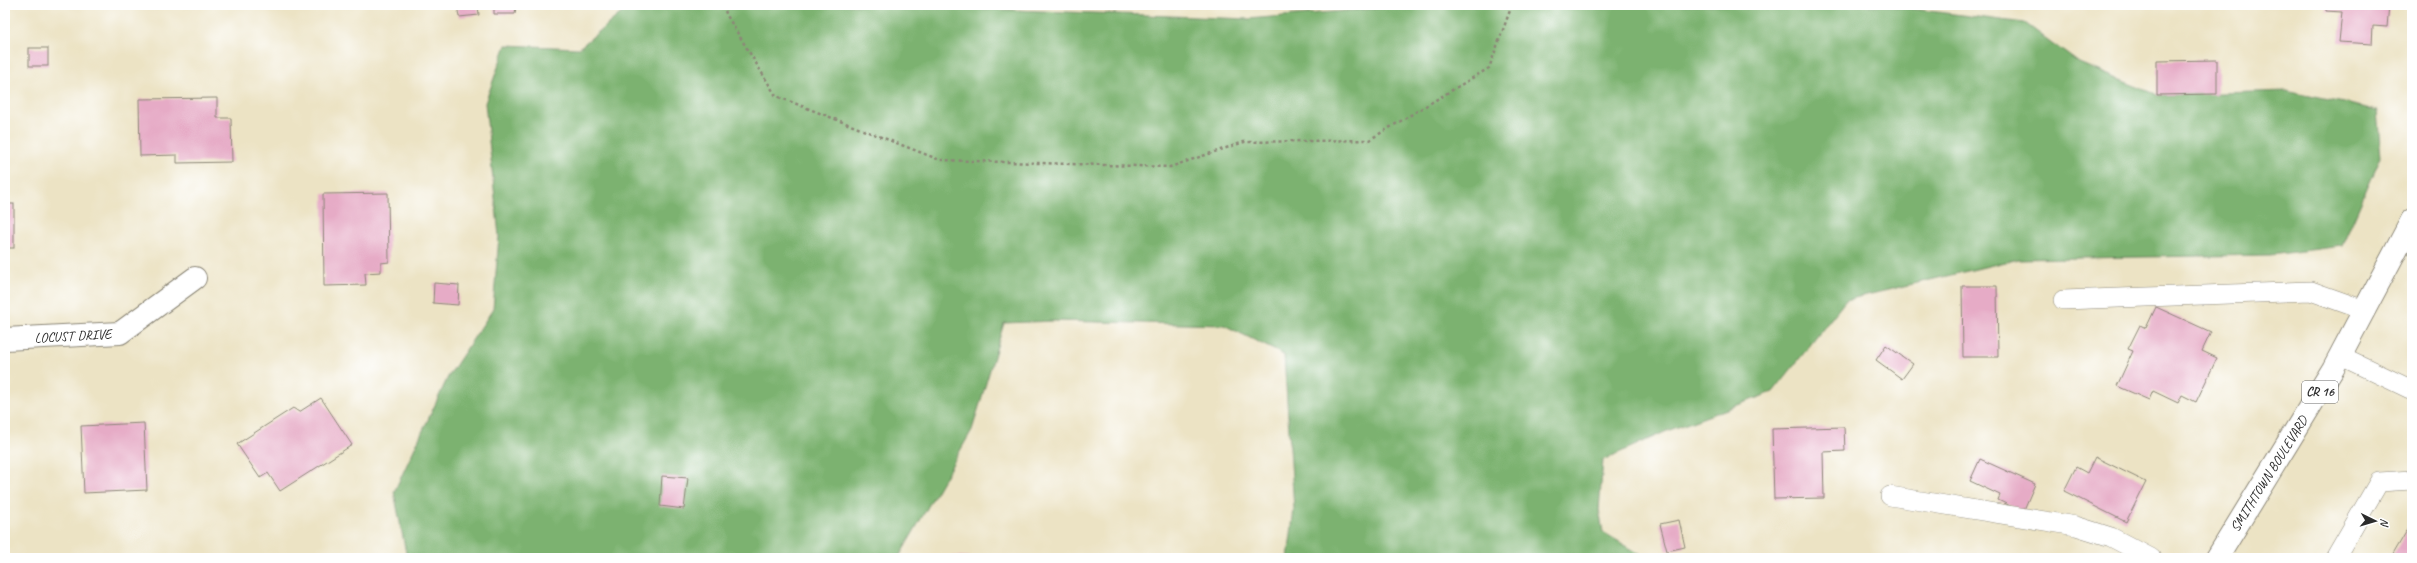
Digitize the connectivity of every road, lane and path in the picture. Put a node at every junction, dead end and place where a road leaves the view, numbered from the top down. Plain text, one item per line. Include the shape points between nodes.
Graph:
1 (724, 5) edge
2 (1512, 5) edge
3 (2412, 220) edge
4 (195, 278) dead end
5 (2063, 300) dead end
6 (2364, 310) junction
7 (5, 340) edge
8 (2341, 356) junction
9 (2412, 390) edge
10 (2412, 480) edge
11 (1890, 496) dead end
12 (2151, 558) edge
13 (2217, 558) edge
14 (2335, 558) edge

1 - 2 path via 726,14 776,96 940,160 1170,167 1244,142 1369,140 1489,68
3 - 6 main road, SMITHTOWN BOULEVARD / CR 16
4 - 7 main road, LOCUST DRIVE via 120,333
5 - 6 lane via 2311,291
6 - 8 main road, SMITHTOWN BOULEVARD / CR 16
8 - 9 lane
8 - 13 main road, SMITHTOWN BOULEVARD / CR 16
10 - 14 lane via 2379,482
11 - 12 lane via 2076,526 2111,537

